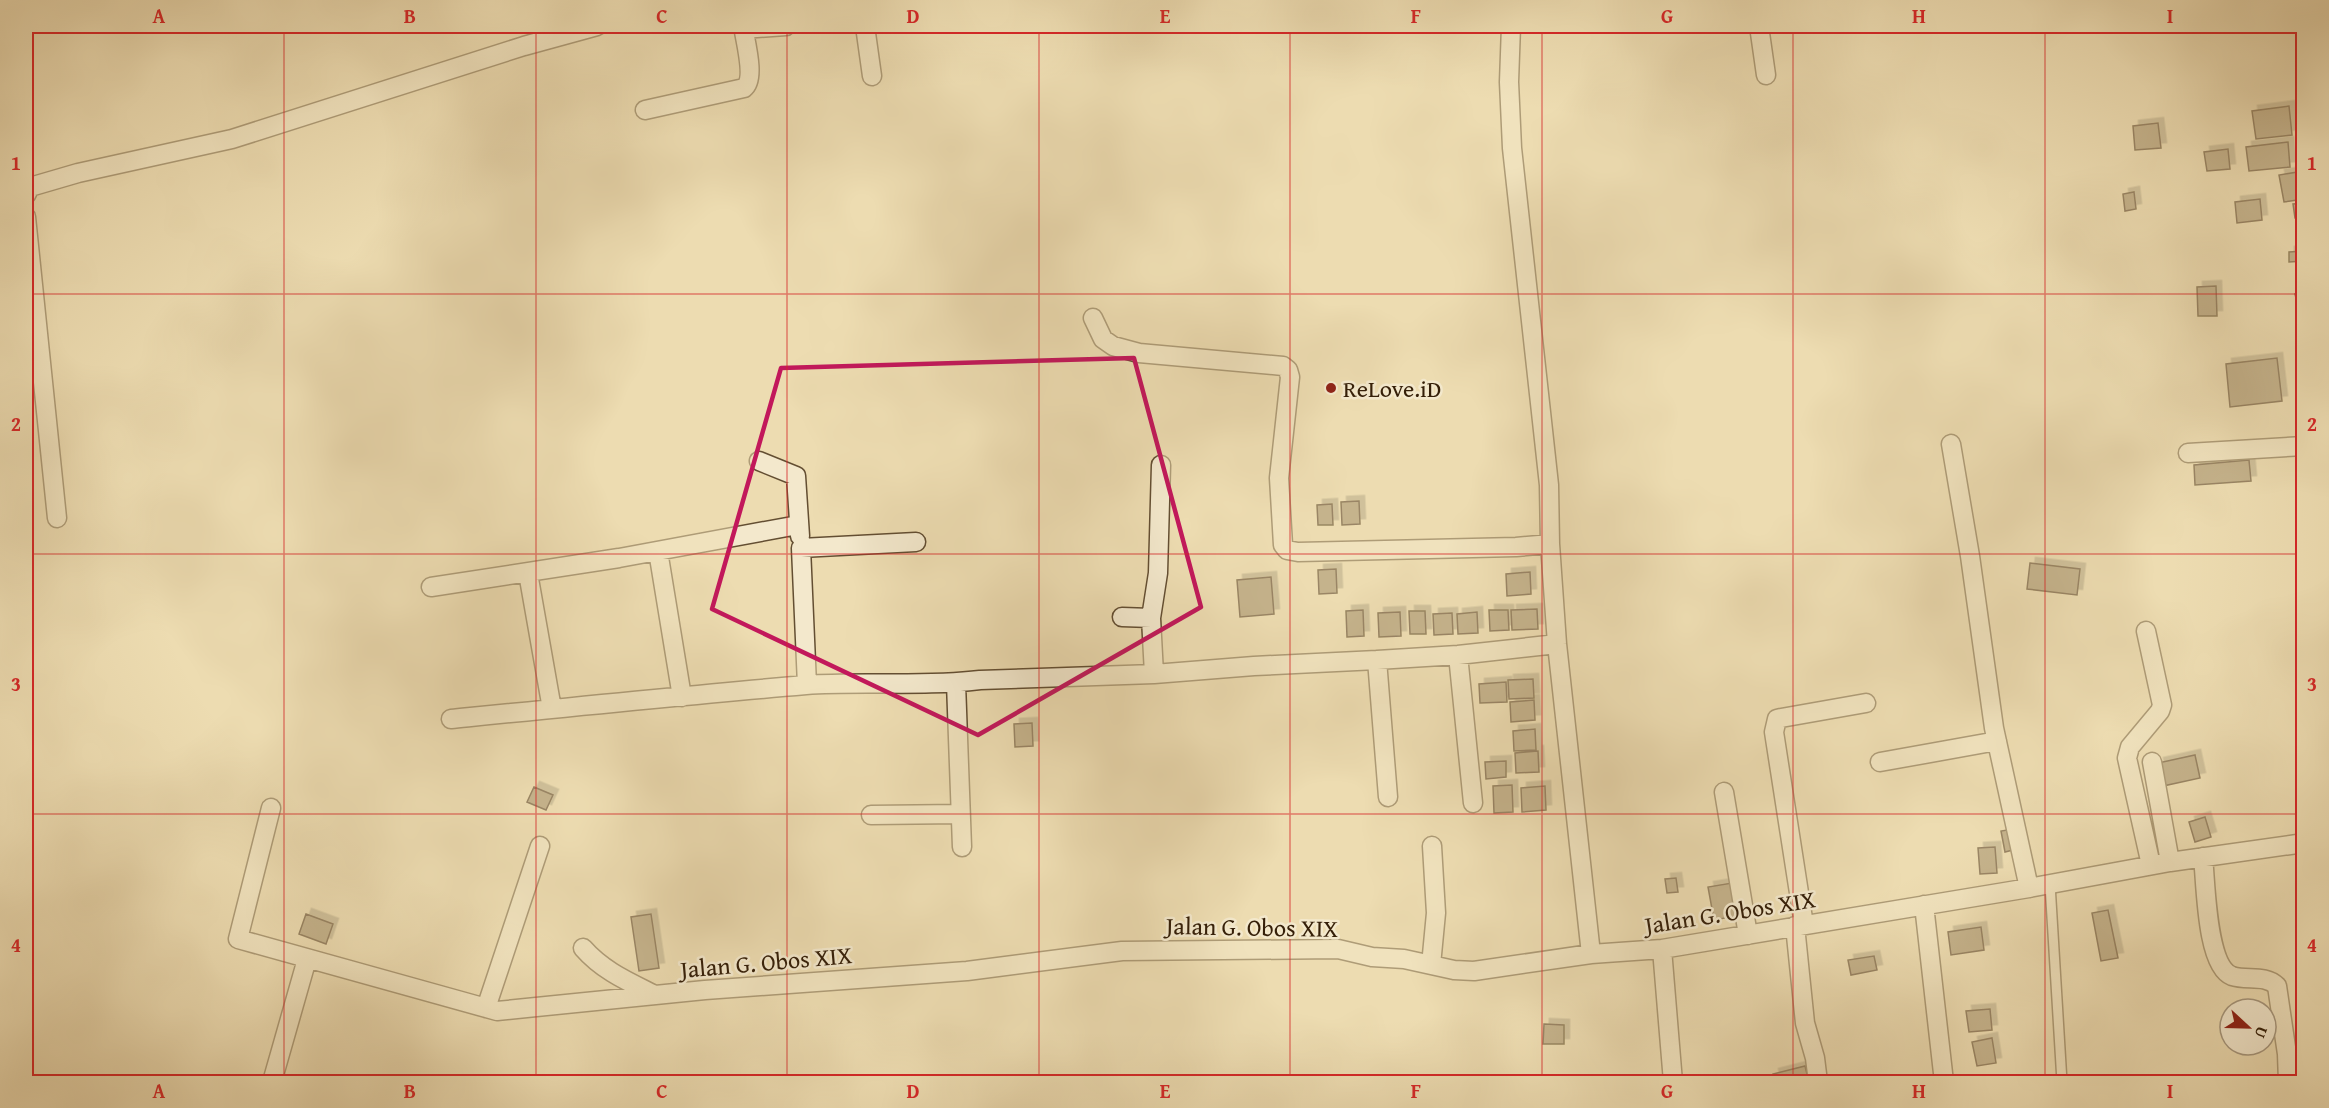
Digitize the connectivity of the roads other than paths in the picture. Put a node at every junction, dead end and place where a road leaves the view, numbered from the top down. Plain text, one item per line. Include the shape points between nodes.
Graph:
1 (597, 26) edge
2 (786, 26) edge
3 (865, 26) edge
4 (1511, 26) edge
5 (1759, 26) edge
6 (743, 27) edge
7 (1766, 75) dead end
8 (872, 76) dead end
9 (645, 110) dead end
10 (26, 195) edge
11 (26, 217) edge
12 (1093, 318) dead end
13 (1951, 444) dead end
14 (2304, 446) edge
15 (2188, 453) dead end
16 (759, 461) dead end
17 (1161, 465) dead end
18 (57, 518) dead end
19 (798, 525) junction
20 (916, 542) dead end
21 (1550, 544) junction
22 (801, 548) junction
23 (658, 551) junction
24 (528, 573) junction
25 (431, 587) dead end
26 (1122, 617) dead end
27 (1151, 618) junction
28 (2146, 632) dead end
29 (1557, 644) junction
30 (1458, 655) junction
31 (1377, 660) junction
32 (1154, 674) junction
33 (956, 683) junction
34 (807, 685) junction
35 (682, 697) junction
36 (1866, 703) dead end
37 (552, 709) junction
38 (451, 719) dead end
39 (1997, 741) junction
40 (1880, 762) dead end
41 (2152, 762) dead end
42 (1724, 792) dead end
43 (1388, 797) dead end
44 (1473, 803) dead end
45 (271, 808) dead end
46 (961, 814) junction
47 (871, 815) dead end
48 (2304, 843) edge
49 (540, 846) dead end
50 (1432, 846) dead end
51 (962, 847) dead end
52 (2203, 857) junction
53 (2170, 862) junction
54 (2151, 865) junction
55 (2050, 884) junction
56 (2030, 888) junction
57 (1924, 905) junction
58 (1800, 926) junction
59 (1748, 935) junction
60 (583, 948) dead end
61 (1662, 949) junction
62 (1591, 954) junction
63 (307, 959) junction
64 (1431, 965) junction
65 (655, 995) junction
66 (486, 1008) junction
67 (272, 1083) edge
68 (1673, 1083) edge
69 (1818, 1083) edge
70 (1944, 1083) edge
71 (2062, 1083) edge
72 (2288, 1083) edge

1 - 10 street via 232,139 30,187
2 - 6 street
3 - 8 street
4 - 21 street via 1509,82 1518,214 1549,485
5 - 7 street
6 - 9 street via 750,77 747,86
11 - 18 street
12 - 21 street via 1103,339 1138,353 1283,366 1288,370 1279,478 1287,550 1333,552
13 - 39 street
14 - 15 street
16 - 19 street via 796,476
17 - 27 street via 1158,573
19 - 22 street
19 - 23 street
20 - 22 street
21 - 29 street
22 - 34 street
23 - 24 street
23 - 35 street
24 - 25 street
24 - 37 street
26 - 27 street
27 - 32 street
28 - 54 street via 2162,705 2130,747 2127,758
29 - 30 street
29 - 62 street
30 - 31 street
30 - 44 street
31 - 32 street
31 - 43 street
32 - 33 street
33 - 34 street
33 - 46 street
34 - 35 street
35 - 37 street
36 - 58 street via 1781,718 1774,725
37 - 38 street
39 - 40 street
39 - 56 street
41 - 53 street
42 - 59 street
45 - 63 street, Jalan G. Obos XIX via 238,939
46 - 47 street
46 - 51 street
48 - 52 street, Jalan G. Obos XIX
49 - 66 street
50 - 64 street via 1436,913
52 - 53 street, Jalan G. Obos XIX
52 - 72 street via 2213,949 2222,967 2234,977 2266,980 2277,986
53 - 54 street, Jalan G. Obos XIX
54 - 55 street, Jalan G. Obos XIX
55 - 56 street, Jalan G. Obos XIX
55 - 71 lane
56 - 57 street, Jalan G. Obos XIX
57 - 58 street, Jalan G. Obos XIX
57 - 70 street
58 - 59 street, Jalan G. Obos XIX
58 - 69 street via 1805,1023
59 - 61 street, Jalan G. Obos XIX
60 - 65 street via 609,972
61 - 62 street, Jalan G. Obos XIX
61 - 68 street
62 - 64 street, Jalan G. Obos XIX via 1474,971
63 - 66 street, Jalan G. Obos XIX
63 - 67 street
64 - 65 street, Jalan G. Obos XIX via 1338,949 1132,951 967,971
65 - 66 street, Jalan G. Obos XIX via 509,1010

